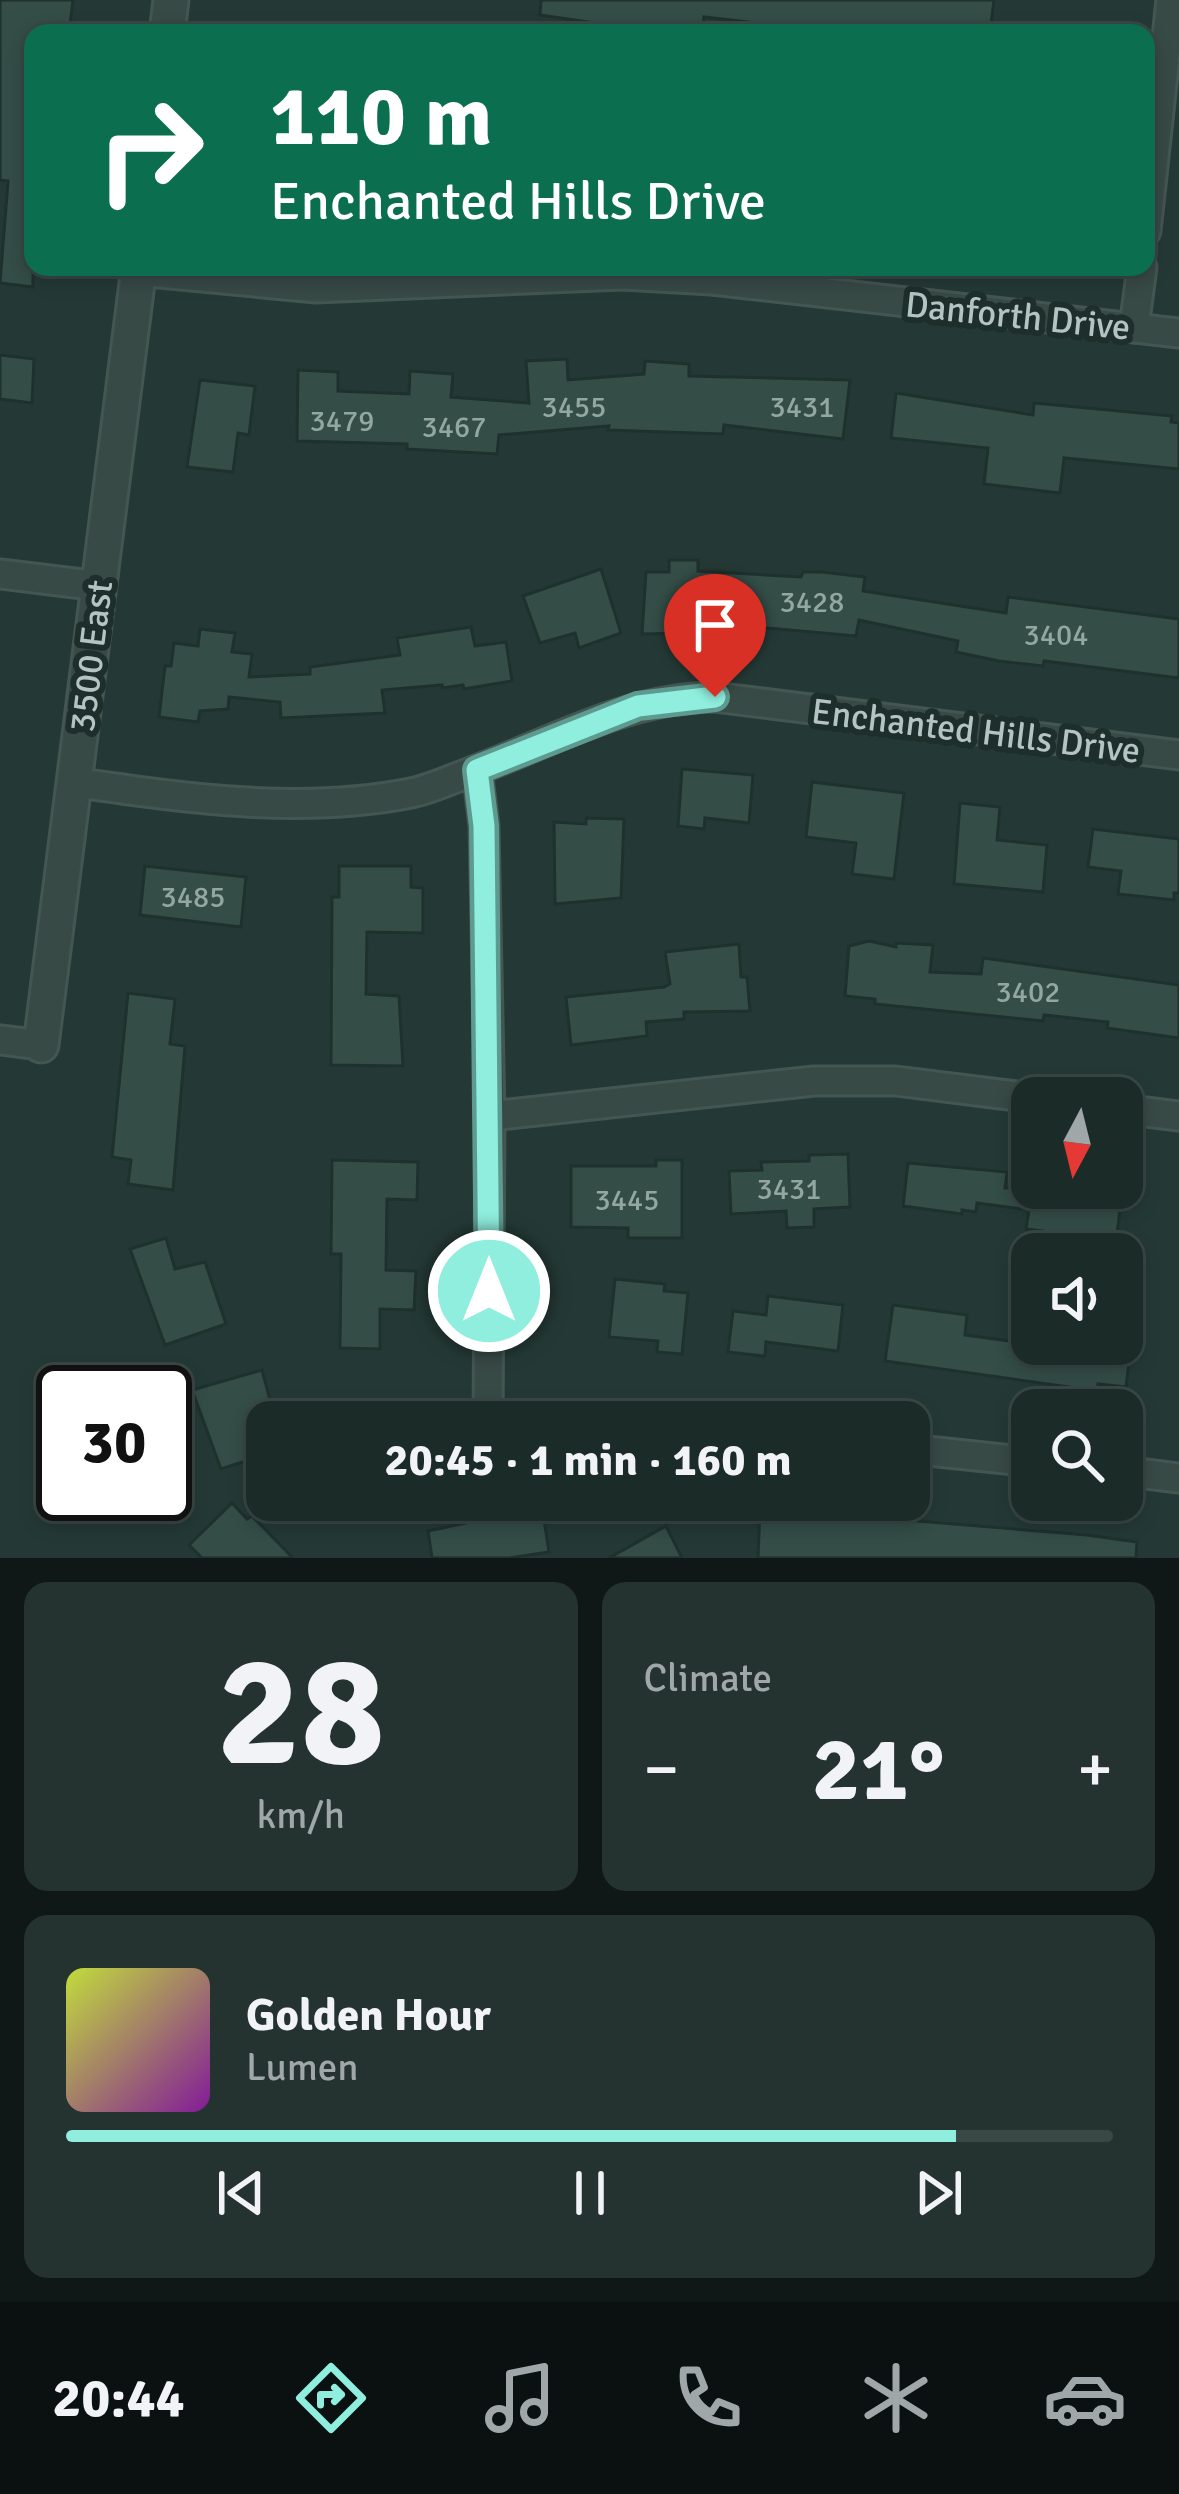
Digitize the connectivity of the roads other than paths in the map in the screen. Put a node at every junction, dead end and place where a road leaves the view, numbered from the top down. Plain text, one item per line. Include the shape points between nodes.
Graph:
1 (1171, 0) edge
2 (1155, 148) edge
3 (137, 276) edge
4 (204, 276) edge
5 (598, 276) edge
6 (640, 276) edge
7 (1141, 276) edge
8 (1134, 328) junction
9 (1179, 333) edge
10 (0, 574) edge
11 (99, 586) junction
12 (1179, 755) edge
13 (477, 770) junction
14 (74, 782) junction
15 (0, 1040) edge
16 (41, 1045) joint
17 (1011, 1096) edge
18 (1143, 1112) edge
19 (490, 1116) junction
20 (1179, 1117) edge
21 (488, 1401) edge
22 (930, 1451) edge
23 (1011, 1460) edge
24 (1143, 1474) edge
25 (1179, 1478) edge

1 - 2 street
3 - 11 street, 3500 East
4 - 5 street, Danforth Drive via 316,288
6 - 8 street, Danforth Drive
7 - 8 street
8 - 9 street, Danforth Drive
10 - 11 street
11 - 14 street, 3500 East
12 - 13 street, Enchanted Hills Drive via 715,697 676,698 602,718
13 - 14 street, Enchanted Hills Drive via 413,793 323,803 232,802
13 - 19 street
14 - 16 street, 3500 East
15 - 16 street
17 - 19 street via 814,1081
18 - 20 street
19 - 21 street
22 - 23 street
24 - 25 street

